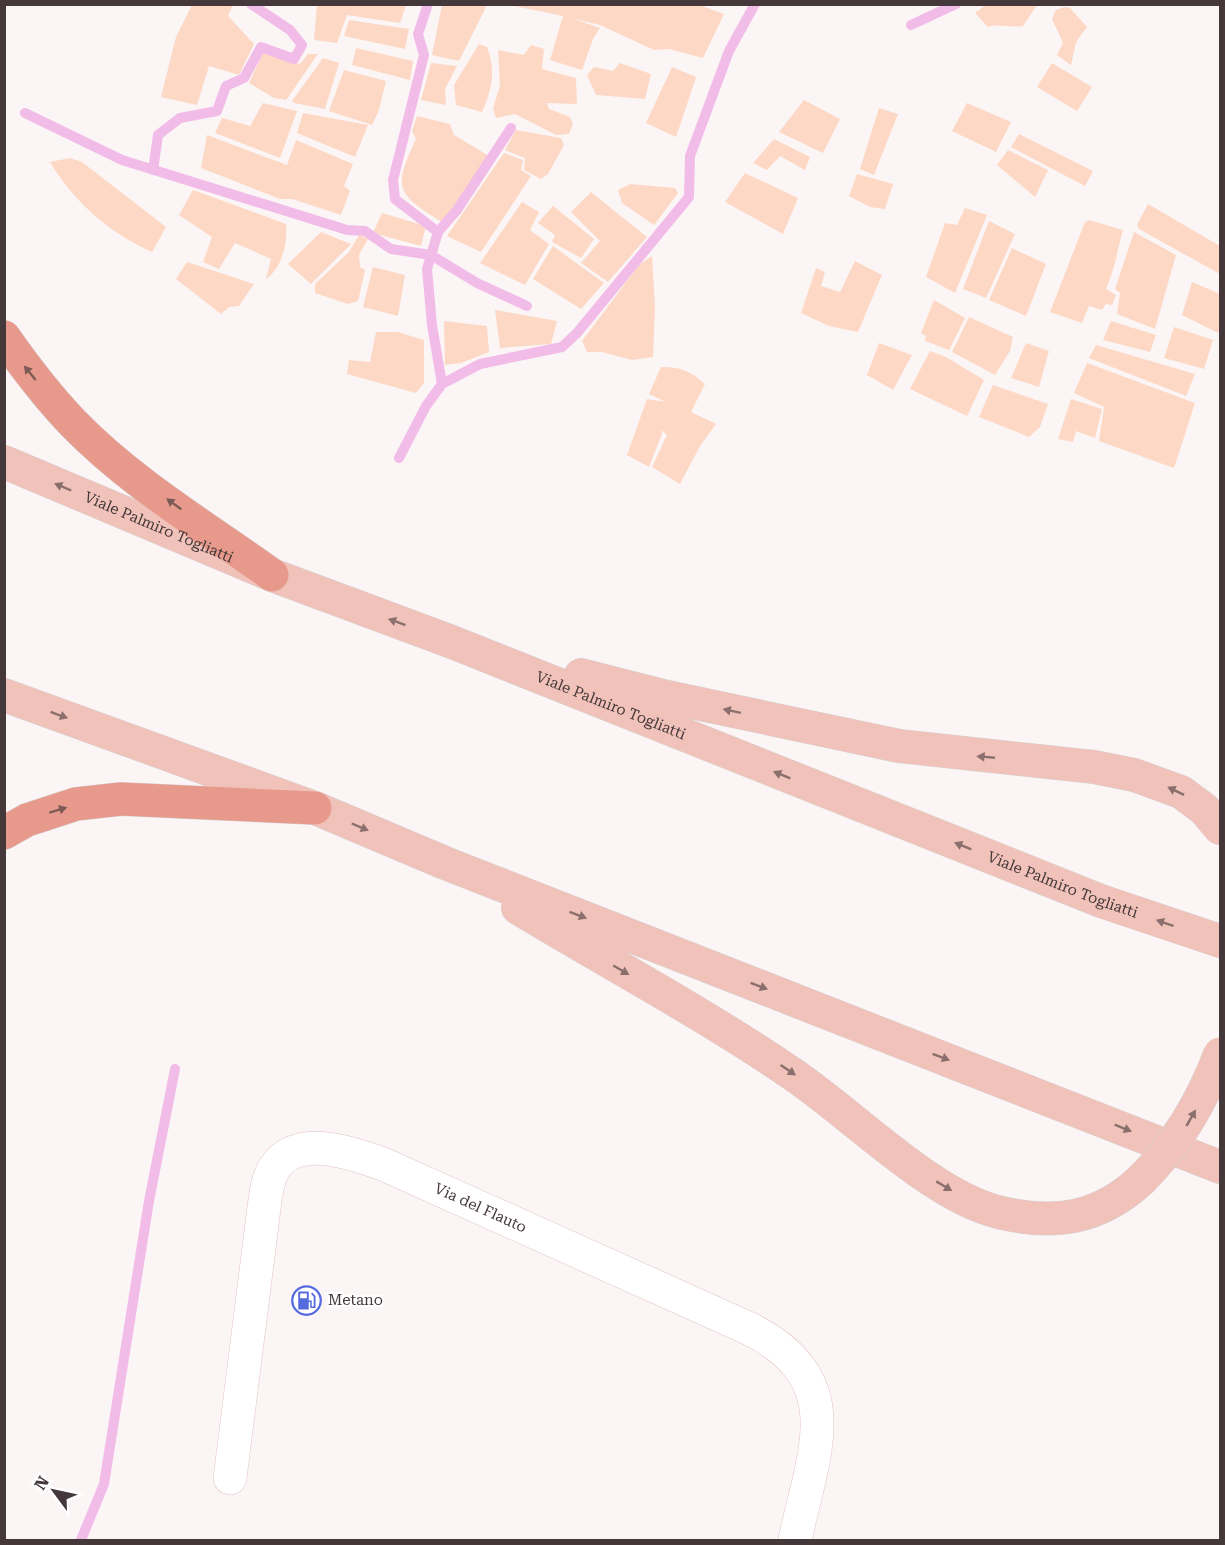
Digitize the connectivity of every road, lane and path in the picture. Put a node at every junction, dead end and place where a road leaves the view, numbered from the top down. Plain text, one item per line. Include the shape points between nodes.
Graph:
1 (4, 337) edge
2 (4, 462) edge
3 (272, 576) junction
4 (452, 642) junction
5 (4, 695) edge
6 (315, 808) junction
7 (1221, 828) edge
8 (4, 833) edge
9 (445, 863) junction
10 (1221, 941) edge
11 (1221, 1054) edge
12 (1221, 1167) edge
13 (230, 1478) dead end
14 (795, 1540) edge

3 -> 1 highway via 132,474 73,423
3 -> 2 main road, Viale Palmiro Togliatti
4 -> 3 main road, Viale Palmiro Togliatti
7 -> 4 main road via 1181,792 1134,775 869,741 667,697
10 -> 4 main road, Viale Palmiro Togliatti via 1101,901
5 -> 6 main road
8 -> 6 highway via 27,820 76,804 122,800
6 -> 9 main road
9 -> 11 main road, bridge via 758,1051 934,1181 966,1200 998,1212 1053,1218 1076,1216 1121,1198 1183,1131
9 -> 12 main road
13 - 14 street, Via del Flauto via 271,1175 280,1161 295,1152 336,1150 383,1164 740,1324 789,1354 812,1386 819,1421

